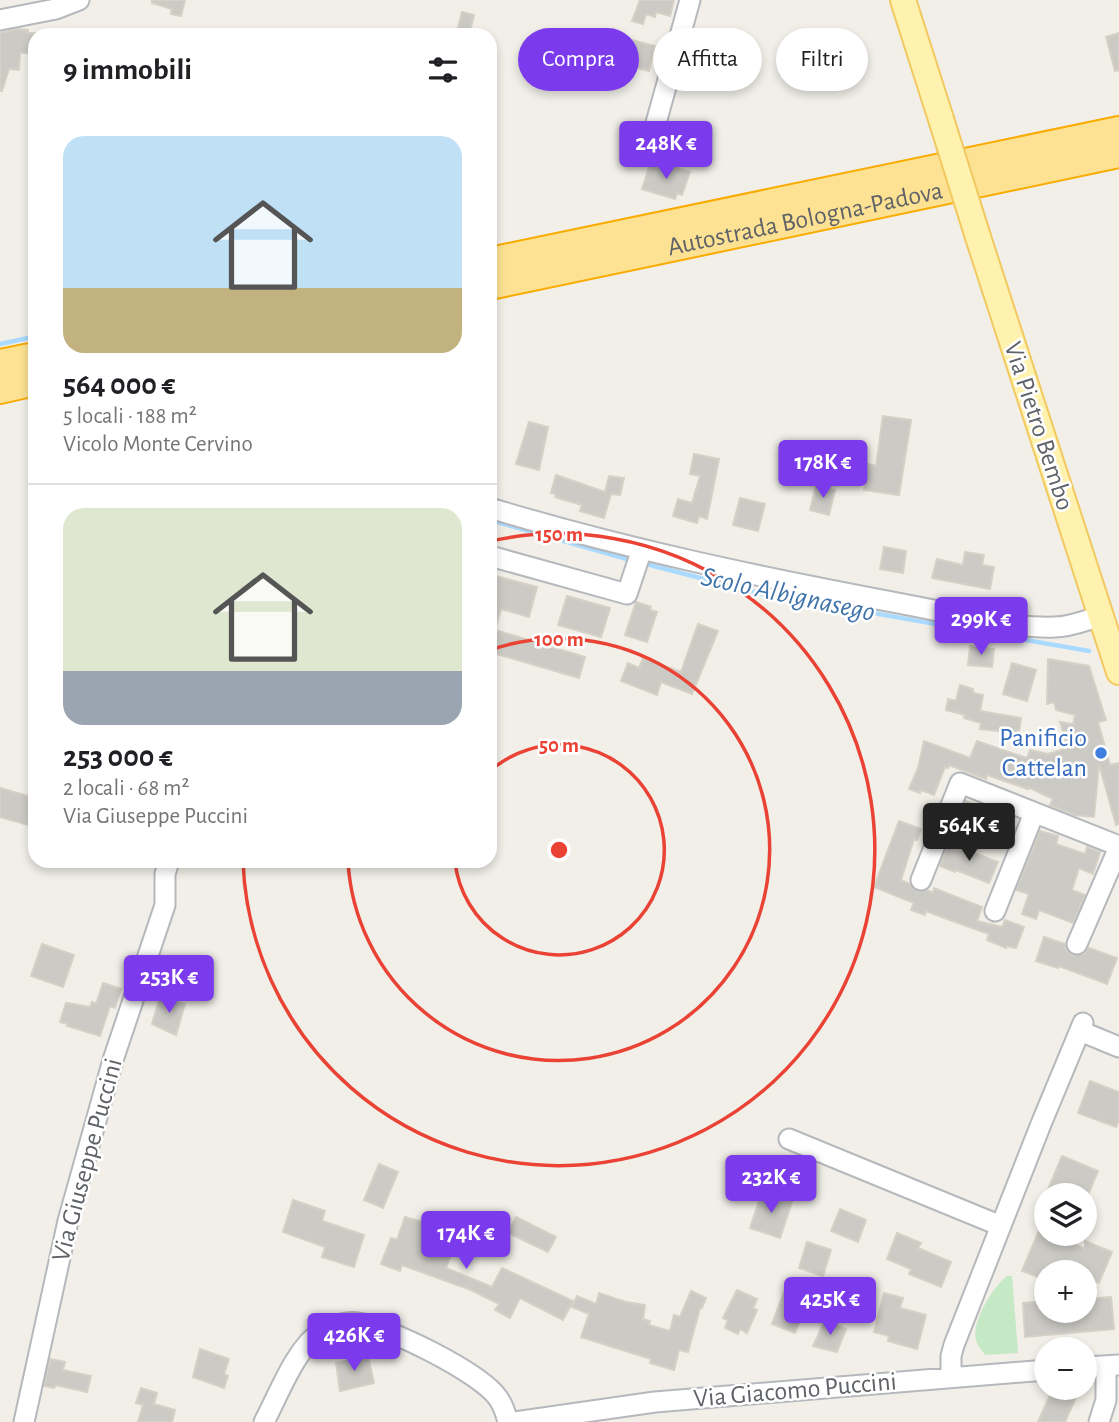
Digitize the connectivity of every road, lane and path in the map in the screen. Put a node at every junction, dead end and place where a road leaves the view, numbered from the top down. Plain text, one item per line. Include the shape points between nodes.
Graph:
1 (79, 0) edge
2 (690, 0) edge
3 (903, 0) edge
4 (0, 20) edge
5 (656, 123) dead end
6 (1119, 131) edge
7 (1119, 153) edge
8 (497, 261) edge
9 (497, 284) edge
10 (28, 358) edge
11 (0, 364) edge
12 (28, 382) edge
13 (0, 388) edge
14 (497, 510) edge
15 (639, 557) junction
16 (497, 558) edge
17 (1109, 625) edge
18 (1119, 672) edge
19 (1034, 813) junction
20 (1119, 846) edge
21 (167, 868) edge
22 (921, 880) dead end
23 (995, 911) dead end
24 (1077, 944) dead end
25 (1119, 1047) edge
26 (789, 1139) dead end
27 (1002, 1226) junction
28 (1112, 1365) edge
29 (1034, 1371) edge
30 (951, 1376) junction
31 (24, 1422) edge
32 (264, 1422) edge
33 (509, 1422) edge
34 (515, 1422) edge
35 (1099, 1422) edge

1 - 4 street
2 - 5 street
3 - 17 main road, Via Pietro Bembo, bridge
6 - 8 highway, Autostrada Bologna-Padova
7 - 9 highway, Autostrada Bologna-Padova
10 - 11 highway
12 - 13 highway
14 - 15 street
15 - 16 street via 627,593
15 - 17 street via 1008,623 1053,628
17 - 18 main road, Via Pietro Bembo
19 - 20 street
19 - 22 street via 960,783
19 - 23 street
20 - 24 street
21 - 31 street, Via Giuseppe Puccini via 165,905 109,1072 68,1221
25 - 27 street via 1082,1027
26 - 27 street
27 - 30 street via 954,1345
28 - 35 street
29 - 30 street, Via Giacomo Puccini
30 - 34 street, Via Giacomo Puccini via 655,1402
32 - 33 street via 310,1340 323,1331 357,1322 464,1368 498,1397

